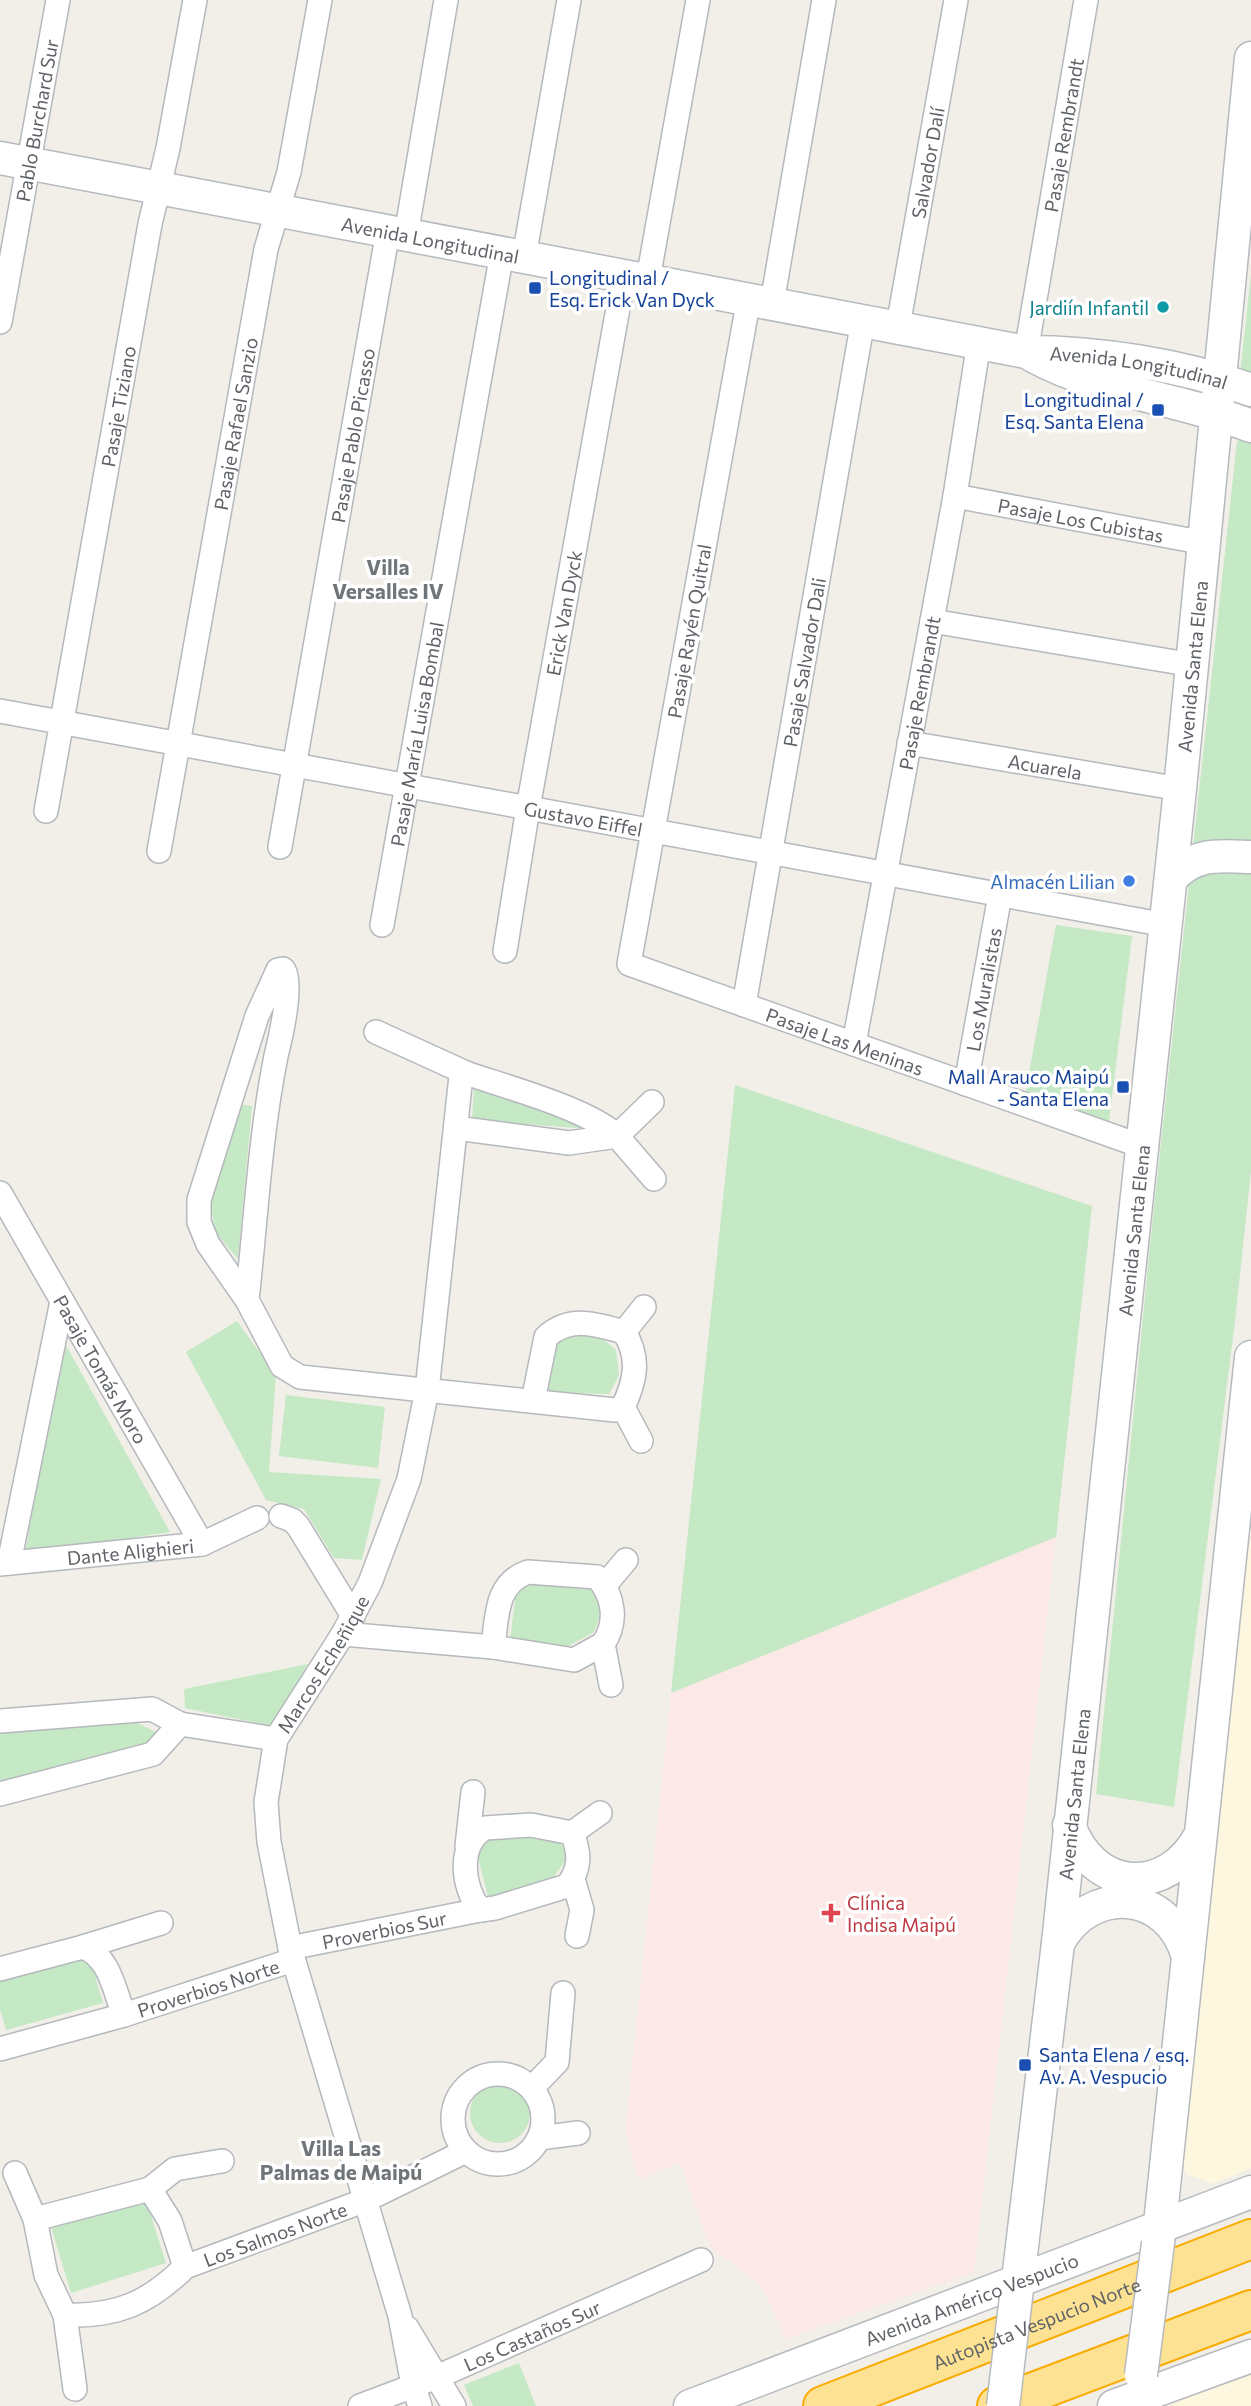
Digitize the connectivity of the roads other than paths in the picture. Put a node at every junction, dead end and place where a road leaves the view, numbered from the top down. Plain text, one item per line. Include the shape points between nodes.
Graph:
1 (55, 0) edge
2 (195, 0) edge
3 (320, 0) edge
4 (446, 0) edge
5 (569, 0) edge
6 (698, 0) edge
7 (824, 0) edge
8 (956, 0) edge
9 (1086, 0) edge
10 (1251, 58) edge
11 (14, 161) edge
12 (158, 188) junction
13 (1245, 188) edge
14 (277, 211) junction
15 (397, 233) junction
16 (1242, 236) edge
17 (513, 255) junction
18 (636, 277) junction
19 (761, 300) junction
20 (863, 320) junction
21 (0, 322) edge
22 (898, 326) junction
23 (979, 342) junction
24 (1026, 352) junction
25 (1221, 380) junction
26 (1251, 390) edge
27 (1217, 413) junction
28 (1251, 426) edge
29 (954, 496) junction
30 (1205, 543) junction
31 (932, 621) junction
32 (1193, 665) junction
33 (0, 711) edge
34 (62, 723) junction
35 (909, 743) junction
36 (180, 744) junction
37 (294, 765) junction
38 (407, 786) junction
39 (1180, 797) junction
40 (528, 808) junction
41 (46, 811) dead end
42 (653, 831) junction
43 (280, 847) dead end
44 (159, 851) dead end
45 (771, 853) junction
46 (1244, 857) edge
47 (885, 874) junction
48 (1171, 879) junction
49 (1000, 895) junction
50 (382, 925) dead end
51 (1166, 925) junction
52 (505, 951) dead end
53 (629, 964) joint
54 (744, 1005) junction
55 (376, 1032) dead end
56 (854, 1044) junction
57 (464, 1074) junction
58 (966, 1084) junction
59 (232, 1091) junction
60 (269, 1094) junction
61 (652, 1102) dead end
62 (456, 1128) junction
63 (617, 1136) junction
64 (1141, 1146) junction
65 (653, 1179) dead end
66 (0, 1193) edge
67 (247, 1300) junction
68 (62, 1301) junction
69 (645, 1307) dead end
70 (624, 1332) junction
71 (1251, 1357) edge
72 (427, 1390) junction
73 (533, 1401) junction
74 (623, 1407) junction
75 (641, 1441) dead end
76 (281, 1516) dead end
77 (257, 1518) dead end
78 (202, 1544) junction
79 (626, 1560) dead end
80 (5, 1563) edge
81 (605, 1585) junction
82 (348, 1625) junction
83 (603, 1644) junction
84 (493, 1647) junction
85 (611, 1685) dead end
86 (0, 1721) edge
87 (180, 1724) junction
88 (276, 1739) junction
89 (473, 1792) dead end
90 (0, 1794) edge
91 (600, 1813) dead end
92 (1069, 1825) junction
93 (572, 1833) junction
94 (1200, 1836) junction
95 (467, 1846) junction
96 (573, 1879) junction
97 (480, 1910) junction
98 (161, 1923) dead end
99 (577, 1936) dead end
100 (1058, 1943) junction
101 (83, 1947) junction
102 (291, 1954) junction
103 (1188, 1957) junction
104 (0, 1969) edge
105 (563, 1993) dead end
106 (124, 2015) junction
107 (0, 2049) edge
108 (532, 2088) junction
109 (578, 2133) dead end
110 (539, 2138) junction
111 (466, 2151) junction
112 (222, 2161) dead end
113 (15, 2173) dead end
114 (150, 2189) junction
115 (1251, 2192) edge
116 (366, 2200) junction
117 (35, 2219) junction
118 (1159, 2235) junction
119 (1251, 2239) edge
120 (701, 2260) dead end
121 (185, 2267) junction
122 (1017, 2289) junction
123 (1251, 2310) edge
124 (65, 2315) junction
125 (400, 2316) junction
126 (1251, 2356) edge
127 (437, 2377) junction
128 (75, 2389) dead end
129 (416, 2396) edge
130 (1133, 2396) edge
131 (360, 2406) edge
132 (454, 2406) edge
133 (690, 2406) edge
134 (823, 2406) edge
135 (997, 2406) edge
136 (1003, 2406) edge

1 - 11 street, Pablo Burchard Sur
2 - 12 street, Pasaje Tiziano
3 - 14 street, Pasaje Rafael Sanzio via 289,172
4 - 15 street, Pasaje Pablo Picasso
5 - 17 street, Pasaje María Luisa Bombal
6 - 18 street, Erick Van Dyck
7 - 19 street, Pasaje Rayén Quitral
8 - 22 street, Salvador Dalí
9 - 24 street, Pasaje Rembrandt
10 - 13 main road, Avenida Santa Elena
11 - 12 main road, Avenida Longitudinal
11 - 21 street, Pablo Burchard Sur
12 - 14 main road, Avenida Longitudinal
12 - 34 street, Pasaje Tiziano
13 - 16 main road, Avenida Santa Elena
14 - 15 main road, Avenida Longitudinal
14 - 36 street, Pasaje Rafael Sanzio via 266,249
15 - 17 main road, Avenida Longitudinal
15 - 37 street, Pasaje Pablo Picasso
16 - 25 main road, Avenida Santa Elena
17 - 18 main road, Avenida Longitudinal
17 - 38 street, Pasaje María Luisa Bombal
18 - 19 main road, Avenida Longitudinal
18 - 40 street, Erick Van Dyck
19 - 20 main road, Avenida Longitudinal
19 - 42 street, Pasaje Rayén Quitral
20 - 22 main road, Avenida Longitudinal
20 - 45 street, Pasaje Salvador Dali
22 - 23 main road, Avenida Longitudinal
23 - 24 main road, Avenida Longitudinal
23 - 29 street, Pasaje Rembrandt
24 - 25 main road, Avenida Longitudinal via 1097,356
24 - 27 main road, Avenida Longitudinal via 1087,381
25 - 26 main road, Avenida Longitudinal
25 - 27 main road, Avenida Santa Elena
27 - 28 main road, Avenida Longitudinal
27 - 30 main road, Avenida Santa Elena
29 - 30 street, Pasaje Los Cubistas
29 - 31 street, Pasaje Rembrandt
30 - 32 main road, Avenida Santa Elena
31 - 32 street
31 - 35 street, Pasaje Rembrandt
32 - 39 main road, Avenida Santa Elena
33 - 34 street, Gustavo Eiffel
34 - 36 street, Gustavo Eiffel
34 - 41 street, Pasaje Tiziano
35 - 39 street, Acuarela
35 - 47 street, Pasaje Rembrandt
36 - 37 street, Gustavo Eiffel
36 - 44 street, Pasaje Rafael Sanzio
37 - 38 street, Gustavo Eiffel
37 - 43 street, Pasaje Pablo Picasso
38 - 40 street, Gustavo Eiffel
38 - 50 street, Pasaje María Luisa Bombal
39 - 46 main road via 1197,835
39 - 48 main road, Avenida Santa Elena
40 - 42 street, Gustavo Eiffel
40 - 52 street, Erick Van Dyck
42 - 45 street, Gustavo Eiffel
42 - 53 street, Pasaje Rayén Quitral
45 - 47 street, Gustavo Eiffel
45 - 54 street, Pasaje Salvador Dali
46 - 48 main road via 1194,860
47 - 49 street, Gustavo Eiffel
47 - 56 street, Pasaje Rembrandt
48 - 51 main road, Avenida Santa Elena
49 - 51 street, Gustavo Eiffel
49 - 58 street, Los Muralistas
51 - 64 main road, Avenida Santa Elena
53 - 54 street, Pasaje Las Meninas
54 - 56 street, Pasaje Las Meninas
55 - 57 street
56 - 58 street, Pasaje Las Meninas
57 - 62 street, Marcos Echeñique
57 - 63 street via 606,1125
58 - 64 street, Pasaje Las Meninas
59 - 60 street
59 - 60 street via 268,990 283,969 288,976 284,1018
59 - 67 street via 198,1208 208,1244
60 - 67 street
61 - 63 street
62 - 63 street via 569,1143
62 - 72 street, Marcos Echeñique
63 - 65 street
64 - 92 main road, Avenida Santa Elena
66 - 68 street, Pasaje Tomás Moro
67 - 72 street via 270,1348 290,1373
68 - 78 street, Pasaje Tomás Moro
68 - 80 street
69 - 70 street
70 - 73 street via 572,1321 552,1331 546,1337
70 - 74 street via 633,1346 636,1366
71 - 94 main road
72 - 73 street
72 - 82 street, Marcos Echeñique via 398,1514
73 - 74 street via 603,1411
74 - 75 street
76 - 82 street via 298,1526
77 - 78 street, Dante Alighieri
78 - 80 street, Dante Alighieri
79 - 81 street
81 - 83 street via 613,1616
81 - 84 street via 593,1576 521,1574 502,1593
82 - 84 street
82 - 88 street, Marcos Echeñique
83 - 84 street via 574,1660
83 - 85 street
86 - 87 street via 152,1709
87 - 88 street
87 - 90 street via 153,1754
88 - 102 street, Marcos Echeñique via 267,1783 267,1820
89 - 95 street
91 - 93 street
92 - 94 main road via 1080,1849 1098,1868 1131,1879 1148,1878 1180,1864
92 - 100 main road, Avenida Santa Elena
93 - 95 street via 531,1825 485,1828
93 - 96 street via 579,1858
94 - 103 main road
95 - 97 street via 465,1866
96 - 97 street, Proverbios Sur via 557,1889
96 - 99 street via 582,1910
97 - 102 street, Proverbios Sur
98 - 101 street
100 - 103 main road via 1071,1923 1089,1909 1110,1902 1134,1902 1155,1910 1173,1925
100 - 122 main road, Avenida Santa Elena
101 - 104 street
101 - 106 street, Proverbios Norte via 104,1961
102 - 106 street, Proverbios Norte
102 - 116 street, Marcos Echeñique
103 - 118 main road
105 - 108 street via 557,2062
106 - 107 street, Proverbios Norte
108 - 110 street via 543,2112
108 - 111 street via 517,2077 500,2073 466,2085 452,2118
109 - 110 street
110 - 111 street via 531,2150 506,2164 478,2160
111 - 116 street, Los Salmos Norte
112 - 114 street via 175,2168
113 - 117 street
114 - 117 street
114 - 121 street, Los Salmos Norte via 170,2221
115 - 118 main road, Avenida Américo Vespucio
116 - 121 street, Los Salmos Norte
116 - 125 street, Marcos Echeñique
117 - 124 street via 46,2275
118 - 122 main road, Avenida Américo Vespucio
118 - 130 main road, bridge
119 - 134 highway, Autopista Vespucio Norte
120 - 127 street, Los Castaños Sur
121 - 124 street, Los Salmos Norte via 163,2290 123,2309 93,2316
122 - 133 main road, Avenida Américo Vespucio
122 - 136 main road, Avenida Santa Elena, bridge
123 - 135 highway
124 - 128 street
125 - 127 street, Marcos Echeñique
125 - 129 street, Marcos Echeñique
126 - 130 main road
127 - 129 street, Los Castaños Sur
127 - 132 street, Marcos Echeñique
129 - 131 street, Los Castaños Sur

